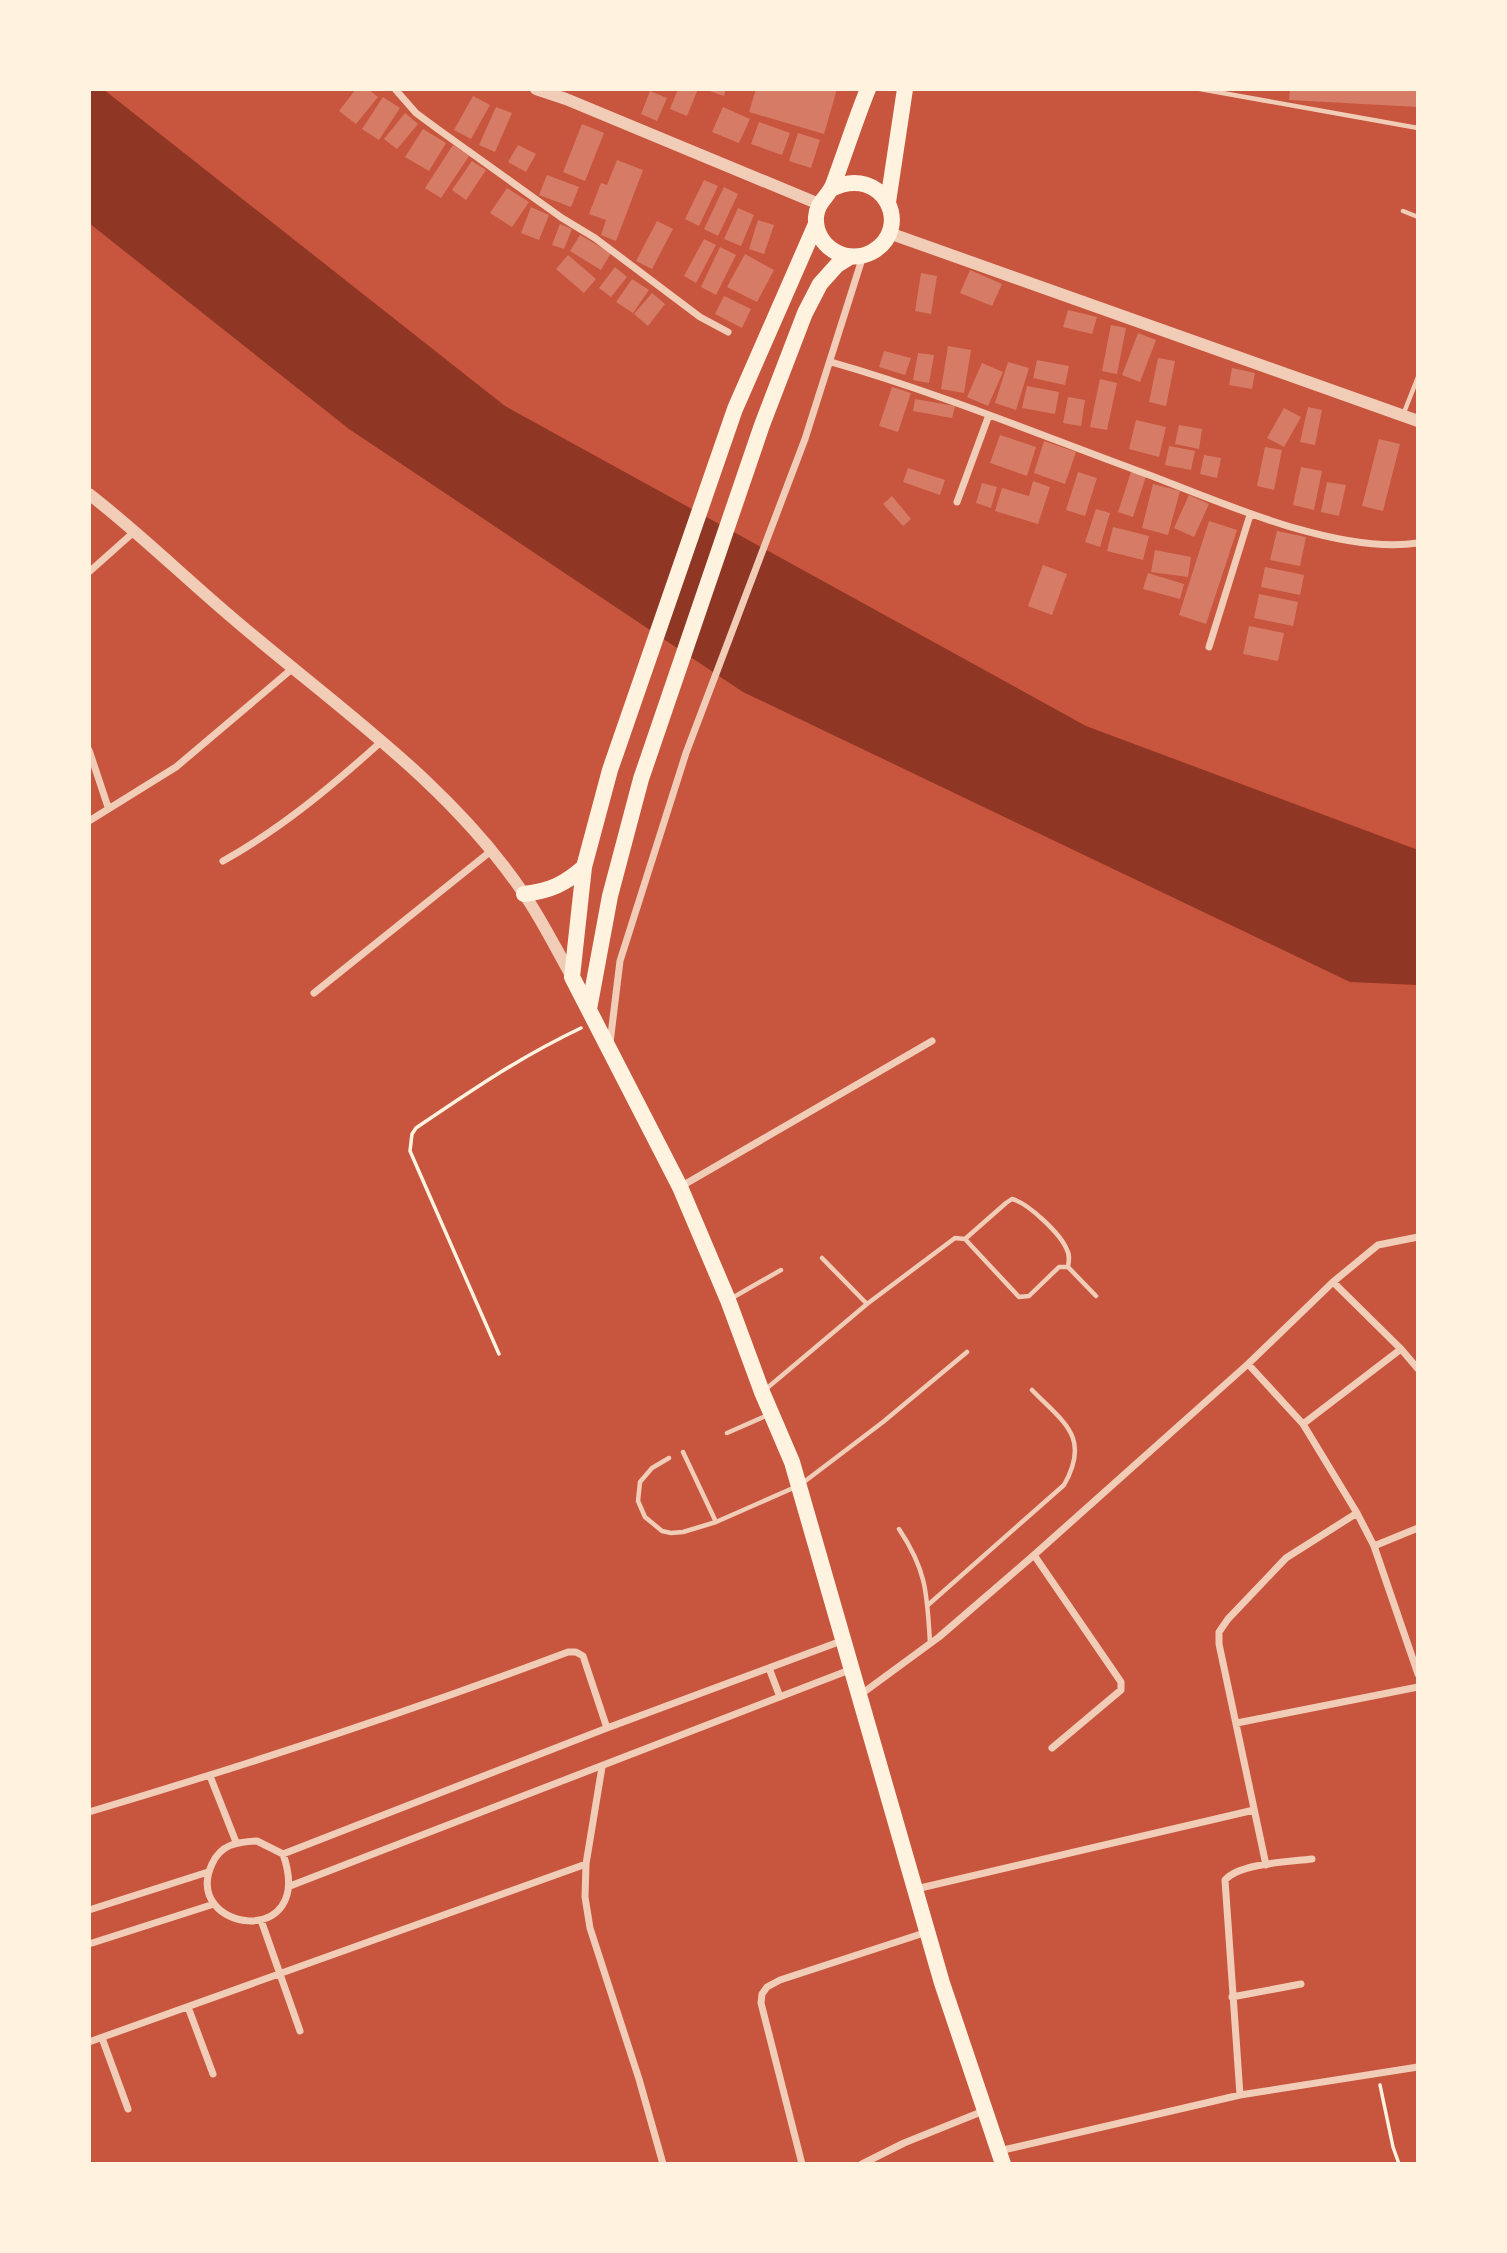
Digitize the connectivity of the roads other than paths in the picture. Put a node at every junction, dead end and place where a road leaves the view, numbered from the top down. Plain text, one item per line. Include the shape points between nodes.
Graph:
1 (395, 89) edge
2 (536, 89) edge
3 (868, 89) edge
4 (905, 89) edge
5 (1200, 89) edge
6 (1259, 89) edge
7 (1259, 99) junction
8 (1418, 128) edge
9 (831, 189) junction
10 (888, 202) junction
11 (819, 204) junction
12 (1403, 211) dead end
13 (1418, 216) edge
14 (816, 224) junction
15 (889, 233) junction
16 (857, 256) junction
17 (728, 332) dead end
18 (831, 362) junction
19 (1418, 377) edge
20 (989, 415) junction
21 (1402, 416) junction
22 (1418, 421) edge
23 (89, 494) edge
24 (957, 502) dead end
25 (1250, 515) junction
26 (136, 531) junction
27 (1418, 543) edge
28 (89, 572) edge
29 (1209, 647) dead end
30 (293, 668) junction
31 (382, 741) junction
32 (89, 750) edge
33 (108, 807) junction
34 (89, 821) edge
35 (491, 851) junction
36 (223, 861) dead end
37 (584, 867) junction
38 (524, 894) junction
39 (572, 977) junction
40 (314, 993) dead end
41 (592, 1015) junction
42 (932, 1041) dead end
43 (609, 1049) junction
44 (680, 1187) junction
45 (1418, 1237) edge
46 (964, 1239) junction
47 (822, 1258) dead end
48 (1068, 1267) junction
49 (781, 1270) dead end
50 (1333, 1282) junction
51 (1096, 1296) dead end
52 (728, 1300) junction
53 (867, 1304) junction
54 (1401, 1349) junction
55 (967, 1352) dead end
56 (1248, 1364) junction
57 (1418, 1369) edge
58 (1032, 1390) dead end
59 (762, 1392) junction
60 (771, 1414) junction
61 (1303, 1424) junction
62 (727, 1433) dead end
63 (683, 1452) dead end
64 (670, 1458) dead end
65 (800, 1485) junction
66 (1357, 1513) junction
67 (716, 1522) junction
68 (1418, 1528) edge
69 (899, 1529) dead end
70 (1374, 1546) junction
71 (1034, 1555) junction
72 (928, 1605) junction
73 (844, 1640) junction
74 (930, 1644) junction
75 (769, 1668) junction
76 (853, 1669) junction
77 (1418, 1674) edge
78 (1418, 1687) edge
79 (860, 1696) junction
80 (780, 1697) junction
81 (1237, 1723) junction
82 (607, 1728) junction
83 (1052, 1748) dead end
84 (601, 1767) junction
85 (210, 1776) junction
86 (1254, 1810) junction
87 (89, 1812) edge
88 (236, 1842) junction
89 (283, 1854) junction
90 (1312, 1859) dead end
91 (586, 1864) junction
92 (1266, 1865) junction
93 (208, 1872) junction
94 (290, 1886) junction
95 (916, 1889) junction
96 (214, 1904) junction
97 (89, 1910) edge
98 (261, 1920) junction
99 (928, 1931) junction
100 (89, 1944) edge
101 (278, 1974) junction
102 (1301, 1984) dead end
103 (1232, 1997) junction
104 (188, 2007) junction
105 (300, 2031) dead end
106 (102, 2038) junction
107 (89, 2042) edge
108 (1418, 2067) edge
109 (213, 2074) dead end
110 (1240, 2095) junction
111 (128, 2109) dead end
112 (986, 2110) junction
113 (1001, 2158) edge
114 (663, 2164) edge
115 (803, 2164) edge
116 (862, 2164) edge

1 - 17 street via 439,130 699,317
2 - 11 street
3 - 9 main road
4 - 10 main road
5 - 7 lane
6 - 7 lane
7 - 8 lane
9 - 10 main road via 856,181 869,184
9 - 11 main road
10 - 15 main road via 892,217
11 - 14 main road
12 - 13 lane
14 - 16 main road via 828,247 838,254
14 - 37 main road via 735,409 610,770
15 - 16 main road via 874,251
15 - 21 street
16 - 18 street
16 - 41 main road via 837,265 820,284 762,425 641,779 610,896
18 - 20 street
18 - 43 street via 686,753 620,961
19 - 21 lane
20 - 24 street
20 - 25 street
21 - 22 street
23 - 26 street
25 - 27 street via 1355,541
25 - 29 street
26 - 28 street
26 - 30 street
30 - 31 street
30 - 33 street via 176,767
31 - 35 street
31 - 36 street via 290,820
32 - 33 street
33 - 34 street
35 - 38 street
35 - 40 street
37 - 38 main road via 547,892
37 - 39 main road
38 - 39 street
39 - 41 main road
41 - 43 main road
42 - 44 street
43 - 44 main road
44 - 52 main road
45 - 50 street via 1378,1245
46 - 48 lane via 1019,1297 1029,1296 1059,1267
46 - 48 lane via 1012,1199 1022,1202 1064,1242
46 - 53 lane via 955,1238
47 - 53 lane
48 - 51 lane
49 - 52 lane
50 - 54 street
50 - 56 street
52 - 59 main road
53 - 59 lane
54 - 57 street
54 - 61 street
55 - 65 lane
56 - 61 street
56 - 71 street
58 - 72 lane via 1073,1433 1074,1467 1064,1485
59 - 60 main road
60 - 62 lane
60 - 65 main road
61 - 66 street
63 - 67 lane
64 - 67 lane via 640,1482 638,1501 645,1517 671,1533
65 - 67 lane
65 - 73 main road
66 - 70 street
66 - 81 street via 1286,1558 1219,1632
68 - 70 street
69 - 72 lane via 920,1566
70 - 77 street
71 - 74 street
71 - 83 street via 1122,1687
72 - 74 lane
73 - 75 street
73 - 76 main road
74 - 79 street
75 - 80 street
75 - 82 street
76 - 79 main road
76 - 80 street
78 - 81 street
79 - 95 main road
80 - 84 street
81 - 86 street
82 - 85 street via 583,1656 568,1652
82 - 89 street
84 - 91 street
84 - 94 street
85 - 87 street
85 - 88 street
86 - 92 street
86 - 95 street
88 - 89 street via 257,1841
88 - 93 street via 215,1858
89 - 94 street
90 - 92 street
91 - 101 street
91 - 114 street via 590,1928
92 - 103 street via 1231,1873 1224,1887
93 - 96 street
93 - 97 street
94 - 98 street via 278,1910
95 - 99 main road
96 - 98 street via 228,1917
96 - 100 street
98 - 101 street
99 - 112 main road
99 - 115 street via 780,1980 762,1994
101 - 104 street
101 - 105 street
102 - 103 street
103 - 110 street
104 - 106 street
104 - 109 street
106 - 107 street
106 - 111 street
108 - 110 street
110 - 113 street
112 - 113 main road
112 - 116 street

